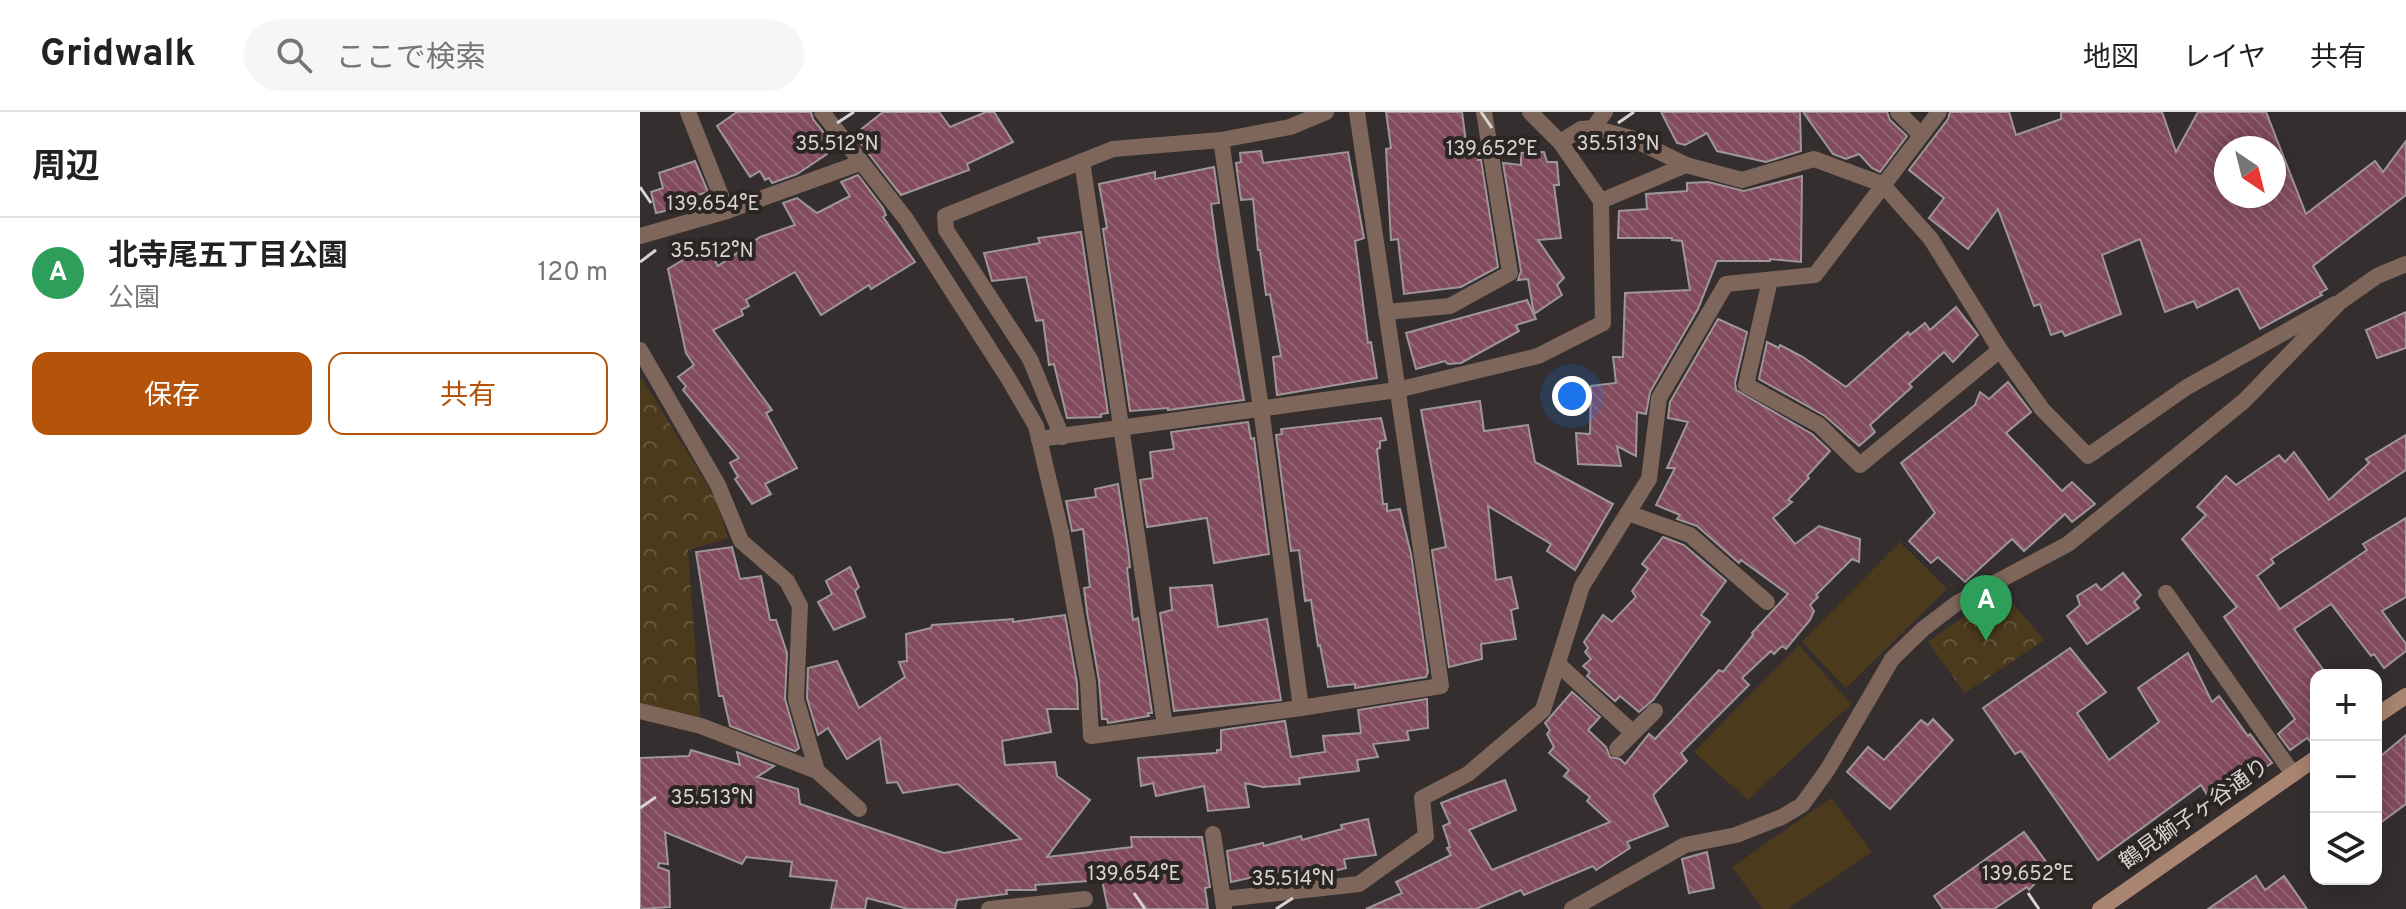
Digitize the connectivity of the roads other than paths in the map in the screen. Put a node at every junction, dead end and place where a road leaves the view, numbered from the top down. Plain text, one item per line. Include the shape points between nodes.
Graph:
1 (688, 112) edge
2 (822, 112) edge
3 (1326, 112) edge
4 (1357, 112) edge
5 (1484, 112) edge
6 (1530, 112) edge
7 (1605, 112) edge
8 (1898, 112) edge
9 (1939, 112) edge
10 (1593, 128) junction
11 (1921, 135) junction
12 (1221, 140) junction
13 (1560, 142) junction
14 (1082, 161) junction
15 (860, 163) junction
16 (1686, 165) junction
17 (1882, 184) junction
18 (1601, 201) junction
19 (727, 211) junction
20 (640, 236) edge
21 (2406, 264) edge
22 (1770, 280) junction
23 (2340, 302) junction
24 (1386, 312) junction
25 (640, 350) edge
26 (2000, 350) junction
27 (1397, 390) junction
28 (1261, 408) junction
29 (1123, 429) junction
30 (1062, 437) junction
31 (1039, 439) junction
32 (1628, 513) junction
33 (2166, 593) dead end
34 (1767, 602) dead end
35 (1558, 664) junction
36 (2406, 696) edge
37 (1301, 708) junction
38 (640, 711) edge
39 (1655, 711) dead end
40 (2382, 712) edge
41 (1165, 726) junction
42 (1632, 732) junction
43 (1617, 749) dead end
44 (2310, 762) edge
45 (817, 771) junction
46 (2293, 774) junction
47 (859, 809) dead end
48 (1213, 834) dead end
49 (1085, 899) dead end
50 (1224, 904) edge
51 (999, 909) edge
52 (1572, 909) edge
53 (2100, 909) edge

1 - 19 street
2 - 15 street
3 - 12 street via 1290,127
4 - 24 street
5 - 24 street via 1510,273 1450,306
6 - 13 street
7 - 10 street
8 - 11 street
9 - 11 street
10 - 13 street
10 - 16 street via 1631,138
11 - 17 street
12 - 14 street via 1113,149
12 - 28 street
13 - 18 street
14 - 29 street
14 - 30 street via 945,216 946,230 1030,359
15 - 19 street
15 - 31 street via 914,232 1008,378
16 - 17 street via 1742,180 1814,159
16 - 18 street
17 - 22 street via 1815,275
17 - 26 street via 1931,239
18 - 27 street via 1603,323 1538,356
19 - 20 street
21 - 23 street via 2377,276
22 - 26 street via 1746,385 1819,425 1860,465
22 - 32 street via 1726,284 1659,398 1649,479
23 - 26 street via 2187,387 2088,456 2042,409
23 - 52 street via 2244,401 2068,544 1957,603 1923,629 1892,659 1802,805 1736,835 1685,845
24 - 27 street
25 - 45 street via 718,485 741,541 787,581 800,606 796,699
27 - 28 street
27 - 37 street via 1441,686
28 - 29 street
28 - 37 street
29 - 30 street
29 - 41 street
30 - 31 street
31 - 41 street via 1088,682 1091,736
32 - 34 street via 1690,535
32 - 35 street via 1582,586
33 - 46 street
35 - 42 street
35 - 50 street via 1543,710 1468,774 1422,798 1426,836 1359,884
36 - 40 street
37 - 41 street
38 - 45 street via 701,726
39 - 42 street
42 - 43 street
44 - 46 street, 鶴見獅子ヶ谷通り
45 - 47 street
46 - 53 street, 鶴見獅子ヶ谷通り
48 - 50 street
49 - 51 street

